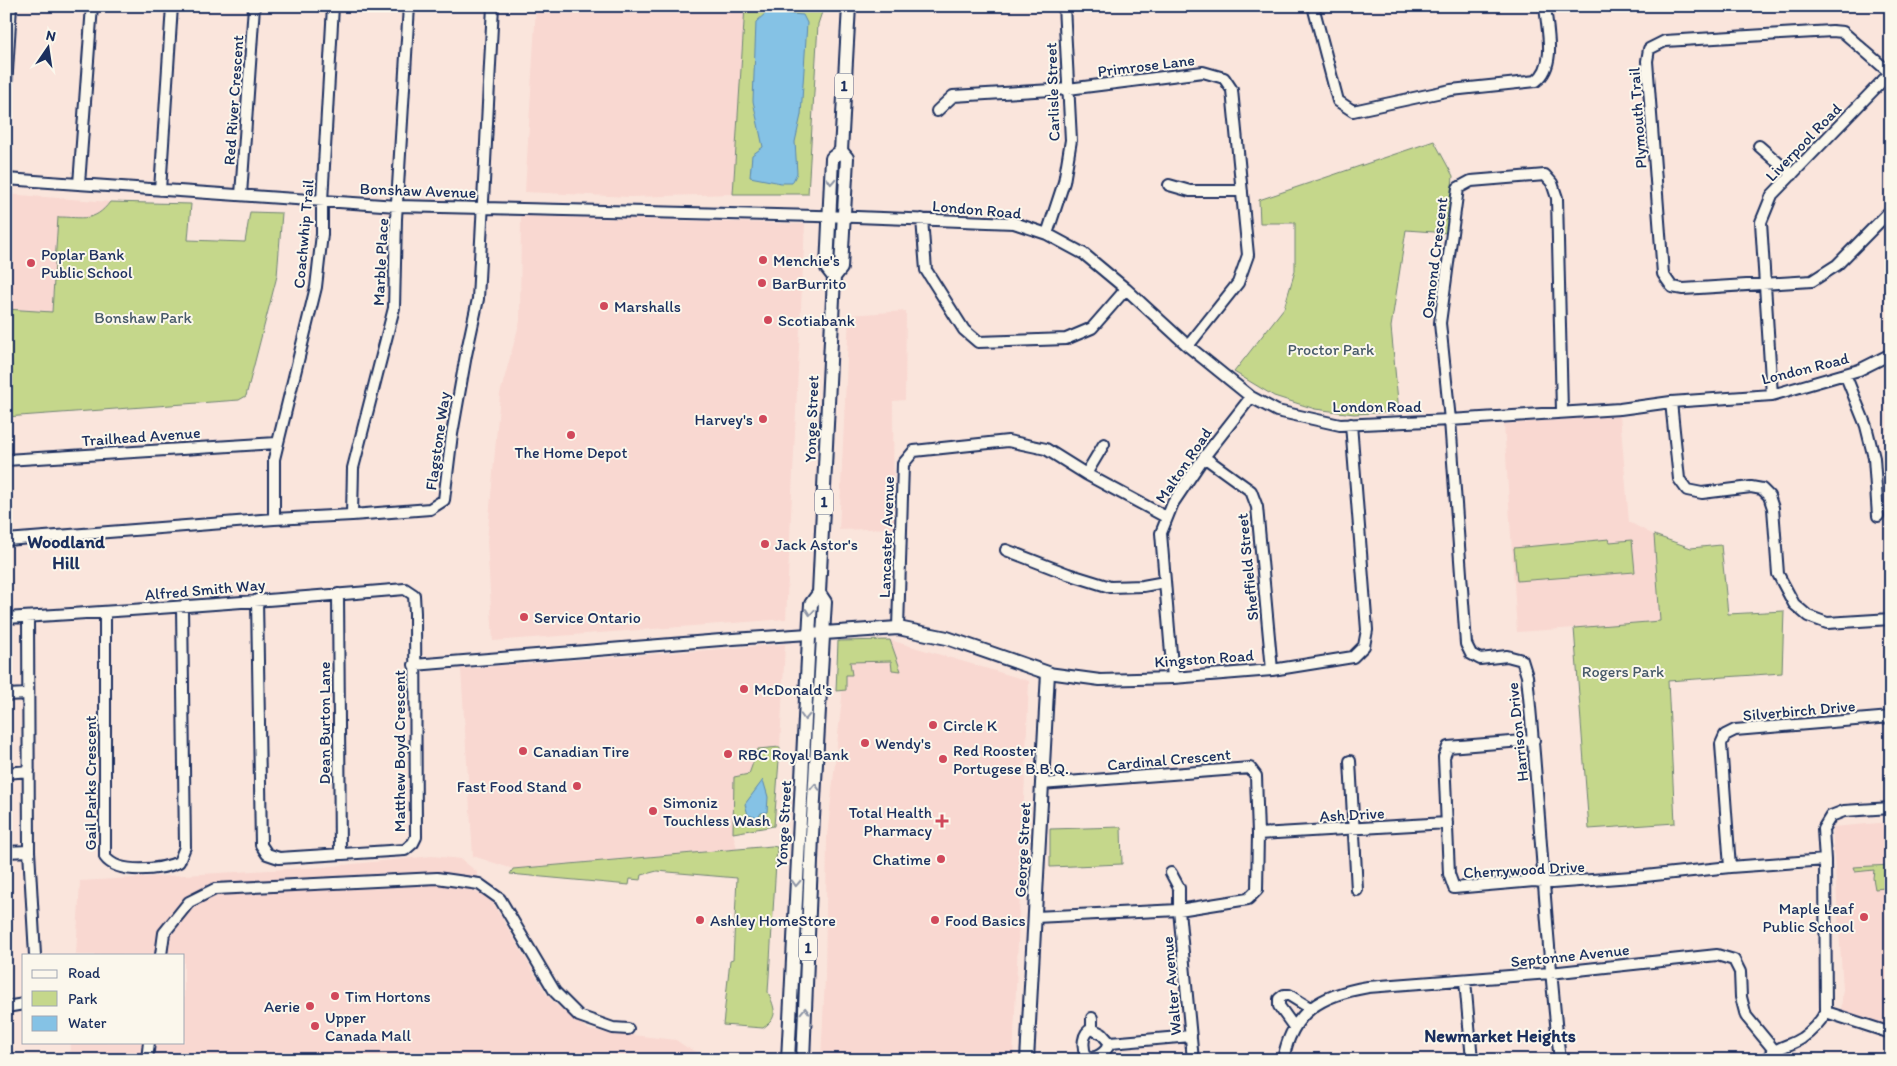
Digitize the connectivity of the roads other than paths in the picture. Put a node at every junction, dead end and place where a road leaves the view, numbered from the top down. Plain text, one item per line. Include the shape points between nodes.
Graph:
1 (11, 6) edge
2 (92, 6) edge
3 (172, 6) edge
4 (254, 6) edge
5 (333, 6) edge
6 (409, 6) edge
7 (493, 6) edge
8 (849, 6) edge
9 (1064, 6) edge
10 (1313, 6) edge
11 (1545, 6) edge
12 (1890, 73) edge
13 (6, 88) edge
14 (1068, 89) junction
15 (937, 111) dead end
16 (1760, 146) dead end
17 (841, 151) junction
18 (1792, 175) junction
19 (6, 179) edge
20 (80, 184) junction
21 (1169, 185) dead end
22 (160, 190) junction
23 (1242, 191) junction
24 (241, 195) junction
25 (322, 201) junction
26 (397, 206) junction
27 (483, 208) junction
28 (1891, 210) edge
29 (829, 216) junction
30 (844, 216) junction
31 (922, 219) junction
32 (1047, 234) junction
33 (834, 277) junction
34 (1765, 283) junction
35 (1126, 289) junction
36 (1188, 346) junction
37 (1891, 354) edge
38 (1845, 374) junction
39 (1772, 395) junction
40 (1251, 397) junction
41 (1671, 402) junction
42 (1562, 411) junction
43 (1450, 420) junction
44 (1351, 424) junction
45 (277, 443) junction
46 (1104, 444) dead end
47 (1204, 457) junction
48 (6, 460) edge
49 (1086, 474) junction
50 (352, 515) junction
51 (1878, 516) dead end
52 (1166, 517) junction
53 (274, 519) junction
54 (6, 540) edge
55 (1006, 550) dead end
56 (1165, 582) junction
57 (406, 589) joint
58 (819, 593) junction
59 (338, 594) junction
60 (257, 600) junction
61 (182, 607) junction
62 (105, 612) junction
63 (28, 616) junction
64 (6, 618) edge
65 (1891, 619) edge
66 (898, 628) junction
67 (824, 633) junction
68 (809, 634) junction
69 (414, 665) junction
70 (1272, 670) junction
71 (1048, 673) junction
72 (1173, 678) junction
73 (28, 694) junction
74 (6, 696) edge
75 (1891, 717) edge
76 (1534, 740) junction
77 (1350, 761) dead end
78 (29, 771) junction
79 (6, 773) edge
80 (1041, 784) junction
81 (1891, 808) edge
82 (1447, 823) junction
83 (1354, 829) junction
84 (1258, 834) junction
85 (6, 852) edge
86 (29, 852) junction
87 (340, 852) junction
88 (1825, 860) junction
89 (1730, 867) junction
90 (1171, 873) dead end
91 (1544, 882) junction
92 (1357, 890) dead end
93 (1179, 910) junction
94 (1036, 918) junction
95 (35, 954) edge
96 (161, 954) edge
97 (1550, 974) junction
98 (1465, 980) junction
99 (22, 1004) edge
100 (6, 1007) edge
101 (1310, 1008) junction
102 (1826, 1012) junction
103 (1294, 1027) junction
104 (628, 1029) dead end
105 (1891, 1033) edge
106 (1191, 1036) junction
107 (1110, 1043) junction
108 (149, 1044) edge
109 (1774, 1050) junction
110 (147, 1060) edge
111 (788, 1060) edge
112 (804, 1060) edge
113 (1027, 1060) edge
114 (1193, 1060) edge
115 (1283, 1060) edge
116 (1472, 1060) edge
117 (1560, 1060) edge
118 (1765, 1060) edge

1 - 13 street
2 - 20 street
3 - 22 street
4 - 24 street, Red River Crescent
5 - 25 street, Coachwhip Trail
6 - 26 street, Marble Place
7 - 27 street, Flagstone Way
8 - 17 main road, Yonge Street / 1
9 - 14 street, Carlisle Street
10 - 11 street via 1338,101 1354,111 1451,90 1536,81 1544,75 1549,58
12 - 18 street, Liverpool Road
12 - 34 street, Plymouth Trail via 1843,32 1665,41 1649,49 1647,61 1663,274 1672,287 1683,288
14 - 15 street, Primrose Lane via 953,96
14 - 23 street, Primrose Lane via 1203,72 1224,78 1232,90
14 - 32 street, Carlisle Street via 1071,140 1064,182
16 - 18 street
17 -> 29 main road, Yonge Street / 1 via 832,158
17 - 30 main road, Yonge Street / 1 via 847,158
18 - 34 street, Liverpool Road via 1772,195 1761,222
19 - 20 street, Bonshaw Avenue
20 - 22 street, Bonshaw Avenue
21 - 23 street via 1190,191
22 - 24 street, Bonshaw Avenue
23 - 36 street, Primrose Lane via 1248,255 1238,283
24 - 25 street, Bonshaw Avenue
25 - 26 street, Bonshaw Avenue
25 - 45 street, Coachwhip Trail via 316,286
26 - 27 street, Bonshaw Avenue
26 - 50 street, Marble Place via 394,308 353,468
27 - 29 street, Bonshaw Avenue
27 - 50 street, Flagstone Way via 478,299 457,405 444,500 430,509
28 - 34 street via 1837,265 1812,281
29 - 30 street, London Road
29 - 33 main road, Yonge Street / 1 via 827,268
30 - 31 street, London Road
30 - 33 main road, Yonge Street / 1 via 841,268
31 - 32 street, London Road via 1014,224
31 - 35 street via 926,270 964,330 978,342 1066,340 1092,328
32 - 35 street, London Road via 1084,254
33 - 58 main road, Yonge Street / 1
34 - 39 street, Liverpool Road
35 - 36 street, London Road
36 - 40 street, London Road
37 - 38 street, London Road
38 - 39 street, London Road
38 - 51 street via 1866,426 1874,458
39 - 41 street, London Road
40 - 44 street, London Road via 1277,410 1340,425
40 - 47 street, Malton Road
41 - 42 street, London Road via 1620,409
41 - 65 street via 1679,478 1687,490 1702,494 1751,487 1762,489 1769,496 1773,508 1778,574 1794,604 1808,616 1827,622
42 - 43 street, London Road
42 - 43 street, Osmond Crescent via 1557,198 1552,183 1545,176 1471,181 1458,188 1440,323
43 - 44 street, London Road
43 - 76 street, Harrison Drive via 1466,644 1470,654 1480,659 1508,656 1522,660 1527,676
44 - 70 street, Kingston Road via 1367,630 1364,646 1353,657
45 - 48 street, Trailhead Avenue
45 - 53 street, Coachwhip Trail
46 - 49 street
47 - 52 street, Malton Road
47 - 70 street, Sheffield Street via 1251,491 1257,507
49 - 52 street, Lancaster Avenue
49 - 66 street, Lancaster Avenue via 1046,450 1008,441 914,451 903,464
50 - 53 street, Flagstone Way
52 - 56 street, Malton Road via 1161,533
53 - 54 street, Flagstone Way
55 - 56 street via 1110,587
56 - 72 street, Malton Road
57 - 59 street, Alfred Smith Way
57 - 69 street, Matthew Boyd Crescent via 414,595
58 - 67 main road, Yonge Street / 1 via 825,602
58 -> 68 main road, Yonge Street / 1 via 811,604
59 - 60 street, Alfred Smith Way
59 - 87 street, Dean Burton Lane
60 - 61 street, Alfred Smith Way
60 - 87 street, Matthew Boyd Crescent via 261,845 267,854 279,858
61 - 62 street, Alfred Smith Way
61 - 62 street, Gail Parks Crescent via 185,847 179,862 168,867 122,869 105,857
62 - 63 street, Alfred Smith Way
63 - 64 street, Alfred Smith Way
63 - 73 street
66 - 67 main road, Kingston Road
66 - 71 main road, Kingston Road via 947,638
67 - 68 street
112 -> 67 main road, Yonge Street / 1
68 - 69 street
68 -> 111 main road, Yonge Street / 1
69 - 87 street, Matthew Boyd Crescent via 416,837 405,850
70 - 72 street, Kingston Road
71 - 72 street, Kingston Road via 1100,680
71 - 80 main road, George Street
73 - 74 street
73 - 78 street
75 - 89 street, Silverbirch Drive via 1735,730 1725,735 1721,744
76 - 82 street, Cherrywood Drive via 1448,747 1444,757
76 - 91 street, Harrison Drive
77 - 83 street
78 - 79 street
78 - 86 street
80 - 84 street, Cardinal Crescent via 1250,768 1256,776
80 - 94 main road, George Street
81 - 88 street via 1844,811 1831,816 1823,828
82 - 83 street, Ash Drive
82 - 91 street, Cherrywood Drive via 1449,874 1454,888
83 - 84 street, Ash Drive
83 - 92 street
84 - 93 street, Cardinal Crescent via 1257,890 1248,899
85 - 86 street
86 - 95 street
88 - 89 street, Cherrywood Drive
88 - 102 street
89 - 91 street, Cherrywood Drive
90 - 93 street, Walter Avenue via 1179,888
91 - 97 street, Harrison Drive
93 - 94 street, Cardinal Crescent
93 - 106 street, Walter Avenue
94 - 113 main road, George Street
96 - 104 street via 164,934 189,902 215,889 437,878 479,884 500,899 555,992 579,1016 613,1028
97 - 98 street, Septonne Avenue
97 - 109 street, Septonne Avenue via 1717,955 1734,960 1740,972 1746,1016
97 - 117 street, Harrison Drive
98 - 101 street, Septonne Avenue via 1348,990
98 - 116 street
99 - 100 street
101 - 103 street, Septonne Avenue
101 - 103 street via 1289,995 1279,999 1279,1006
102 - 105 street
102 - 109 street via 1802,1038
103 - 115 street, Septonne Avenue via 1285,1046
106 - 107 street
106 - 114 street, Walter Avenue
107 - 107 street via 1092,1024 1084,1035 1086,1056 1096,1057
108 - 110 street
109 - 118 street

